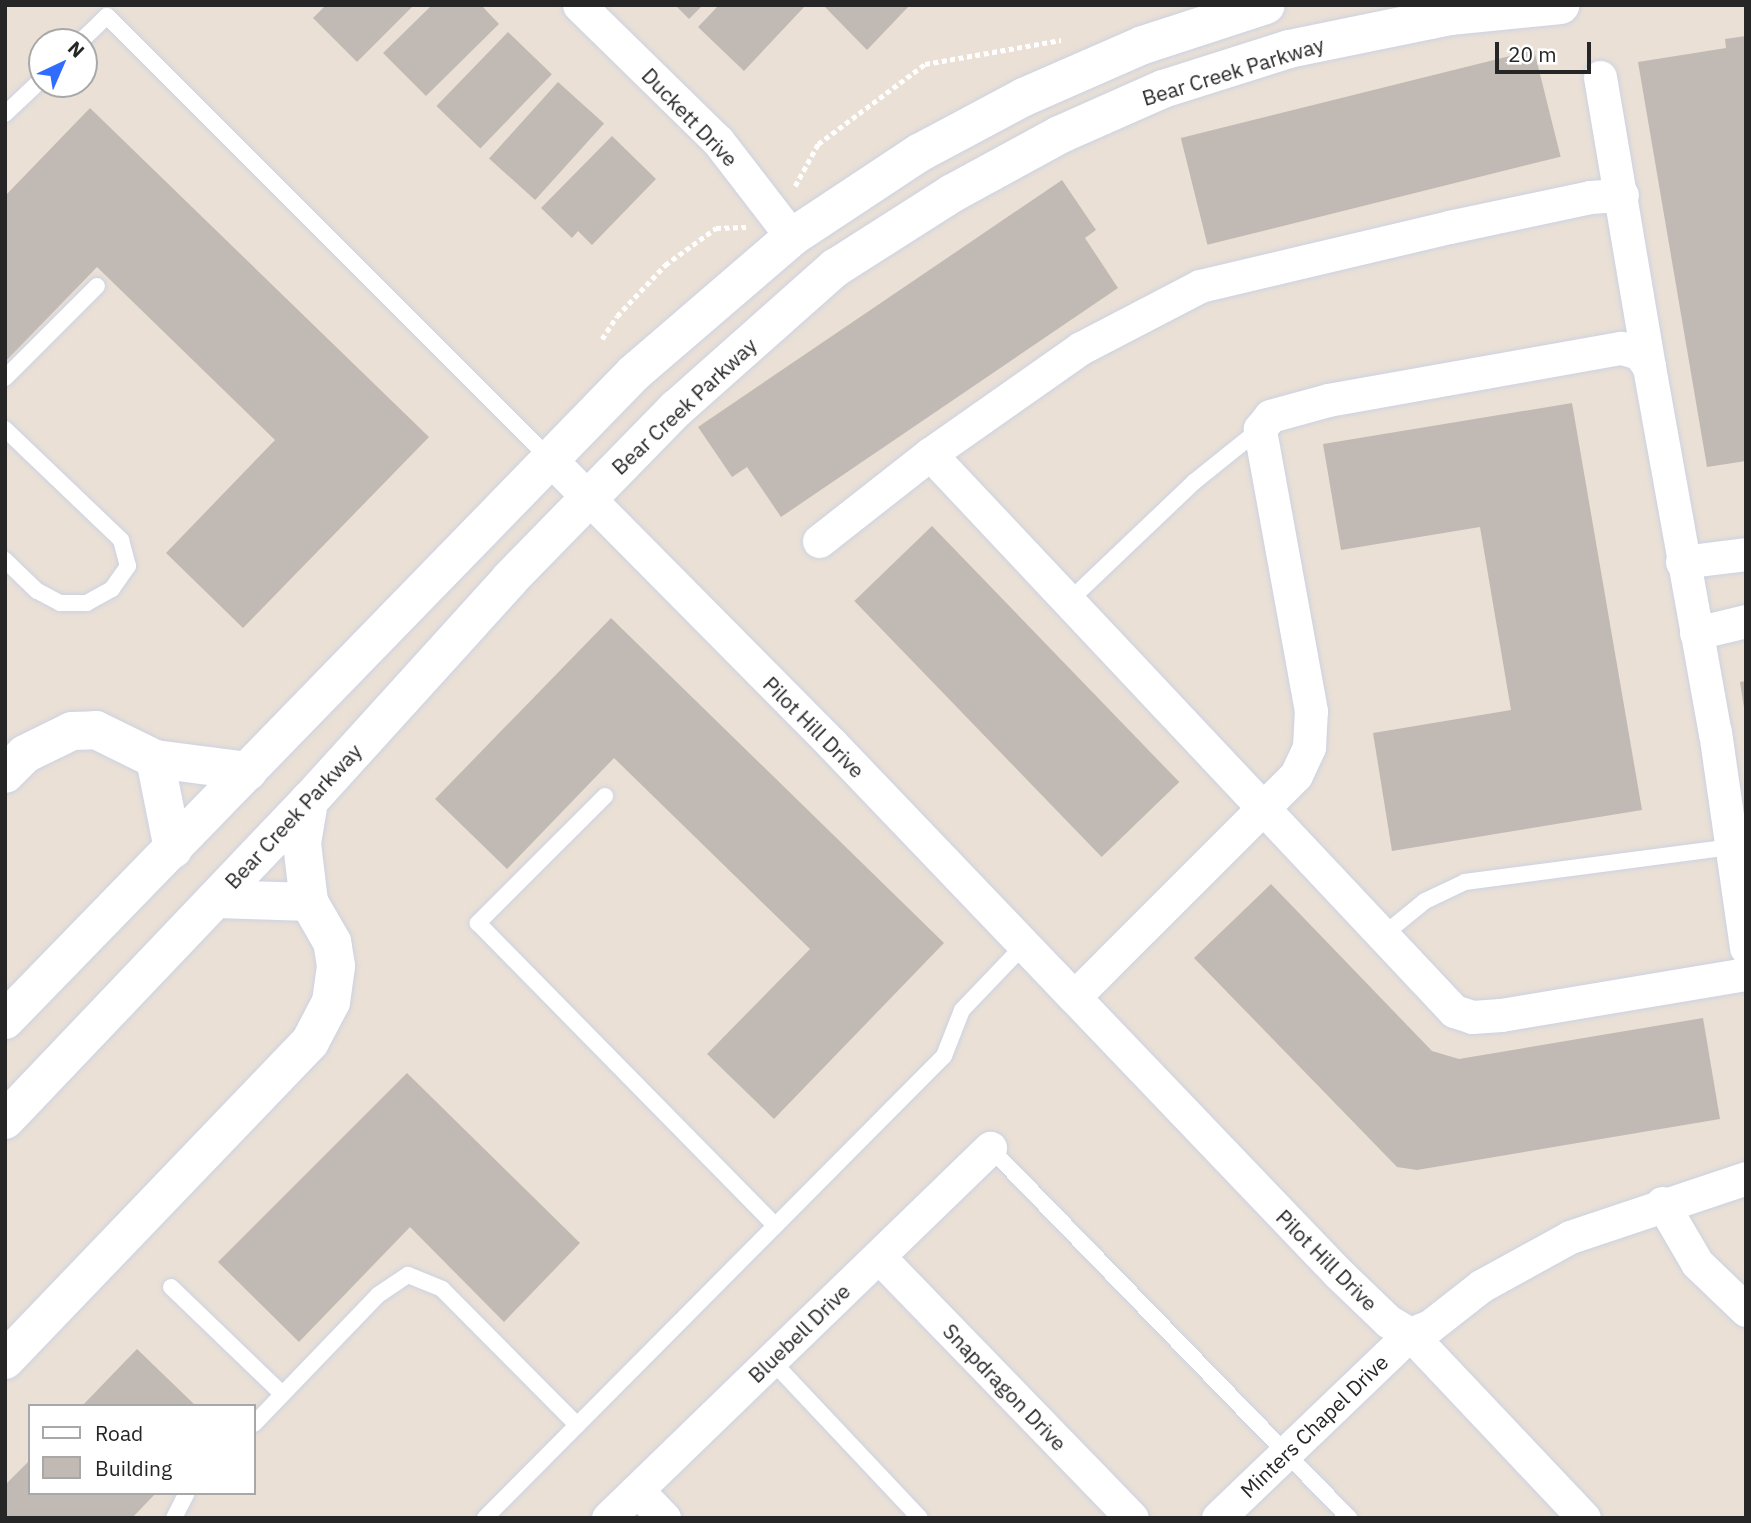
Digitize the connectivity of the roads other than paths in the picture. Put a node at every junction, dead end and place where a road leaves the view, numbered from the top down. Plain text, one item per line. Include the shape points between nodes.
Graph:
1 (579, 5) edge
2 (1266, 5) edge
3 (1560, 5) edge
4 (95, 28) edge
5 (1600, 77) dead end
6 (28, 92) edge
7 (5, 114) edge
8 (1622, 195) junction
9 (781, 223) junction
10 (97, 286) dead end
11 (1649, 367) junction
12 (5, 379) edge
13 (5, 429) edge
14 (1260, 429) junction
15 (930, 454) junction
16 (551, 460) junction
17 (587, 500) junction
18 (819, 541) dead end
19 (1746, 554) edge
20 (1681, 559) junction
21 (5, 560) edge
22 (1069, 601) junction
23 (1746, 621) edge
24 (1696, 633) junction
25 (155, 759) junction
26 (248, 771) junction
27 (5, 774) edge
28 (605, 796) dead end
29 (309, 802) junction
30 (1265, 806) junction
31 (1732, 847) junction
32 (173, 849) junction
33 (216, 899) junction
34 (309, 902) junction
35 (1382, 936) junction
36 (1025, 944) junction
37 (1746, 948) edge
38 (1746, 975) edge
39 (1074, 997) junction
40 (5, 1020) edge
41 (5, 1120) edge
42 (990, 1149) joint
43 (1746, 1178) edge
44 (1662, 1203) junction
45 (775, 1225) junction
46 (879, 1257) junction
47 (171, 1287) dead end
48 (1746, 1310) edge
49 (1410, 1334) junction
50 (5, 1360) edge
51 (771, 1360) junction
52 (282, 1394) junction
53 (256, 1422) edge
54 (577, 1425) junction
55 (1286, 1453) junction
56 (637, 1490) junction
57 (186, 1495) edge
58 (174, 1518) edge
59 (485, 1518) edge
60 (608, 1518) edge
61 (664, 1518) edge
62 (920, 1518) edge
63 (1132, 1518) edge
64 (1219, 1518) edge
65 (1349, 1518) edge
66 (1584, 1518) edge

1 - 9 street, Duckett Drive via 718,141
2 - 9 street via 1143,45 1024,97
3 - 17 street, Bear Creek Parkway via 1450,16 1289,50 1163,89 1059,135 951,194 835,268 676,409
4 - 16 lane via 107,16
5 - 8 street
6 - 7 lane
8 - 11 street
8 - 15 street via 1590,197 1462,224 1200,286 1082,348
9 - 16 street
10 - 12 lane
11 - 14 street via 1639,353 1621,348 1328,400 1270,416
11 - 20 street
13 - 21 lane via 121,540 128,566 112,589 87,603 60,603 37,591
14 - 22 lane via 1195,482
14 - 30 street via 1270,463 1311,711 1309,747 1296,775
15 - 18 street
15 - 22 street
16 - 17 street, Pilot Hill Drive
16 - 26 street
17 - 29 street, Bear Creek Parkway
17 - 36 street, Pilot Hill Drive
19 - 20 street
20 - 24 street
22 - 30 street
23 - 24 street
24 - 31 street
25 - 26 street
25 - 27 street via 96,730 72,732 25,754
25 - 32 street
26 - 32 street
28 - 45 lane via 478,923
29 - 33 street, Bear Creek Parkway
29 - 34 street via 302,842
30 - 35 street
30 - 39 street
31 - 35 lane via 1465,882 1425,901
31 - 37 street
32 - 40 street
33 - 34 street
33 - 41 street, Bear Creek Parkway
34 - 50 street via 332,942 336,966 331,1002 310,1042
35 - 38 street via 1454,1011 1472,1017
36 - 39 street, Pilot Hill Drive
36 - 45 lane via 962,1010 944,1056
39 - 49 street, Pilot Hill Drive via 1338,1272 1388,1321
42 - 46 street, Bluebell Drive
42 - 55 lane
43 - 44 street, Minters Chapel Drive
44 - 48 street via 1697,1263
44 - 49 street, Minters Chapel Drive via 1570,1237 1481,1286 1430,1326
45 - 54 lane
46 - 51 street, Bluebell Drive
46 - 63 street, Snapdragon Drive
47 - 52 lane
49 - 55 street, Minters Chapel Drive
49 - 66 street, Pilot Hill Drive
51 - 56 street, Bluebell Drive
51 - 62 lane
52 - 53 lane
52 - 54 lane via 378,1295 408,1275 442,1289
54 - 59 lane
55 - 64 street, Minters Chapel Drive
55 - 65 lane
56 - 60 street, Bluebell Drive
56 - 61 street
57 - 58 lane

